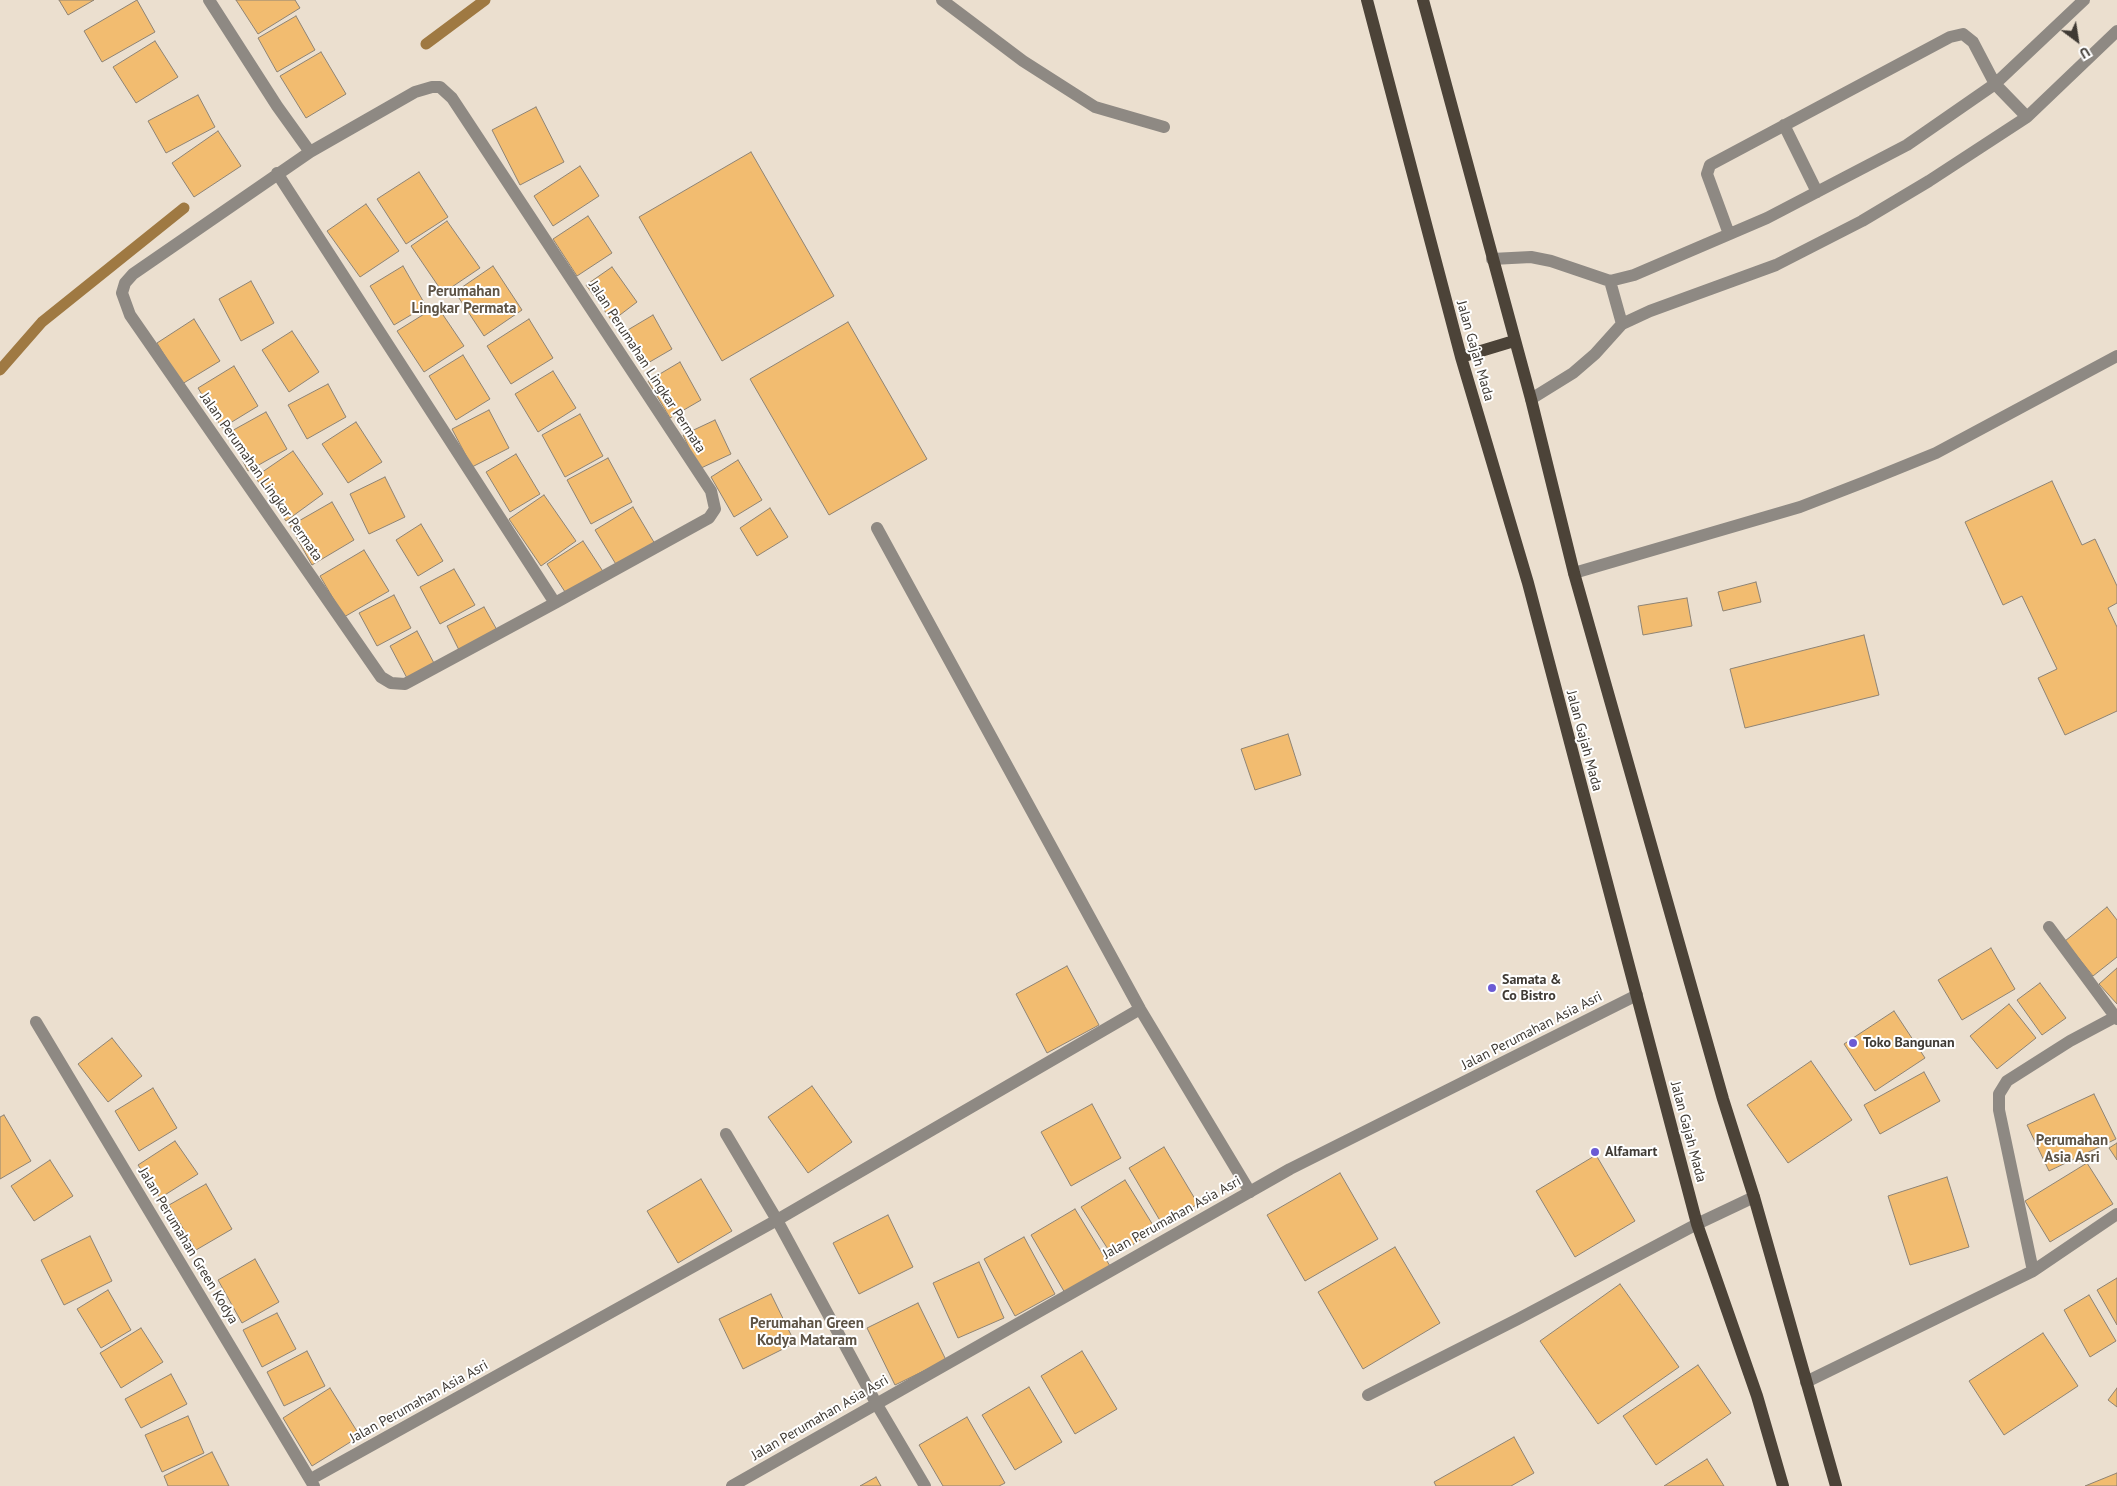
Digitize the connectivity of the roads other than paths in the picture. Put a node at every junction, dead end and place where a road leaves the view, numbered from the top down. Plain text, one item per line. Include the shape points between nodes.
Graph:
1 (209, 0) edge
2 (942, 0) edge
3 (1367, 0) edge
4 (1423, 0) edge
5 (2084, 0) edge
6 (2117, 31) edge
7 (1995, 84) junction
8 (2027, 116) junction
9 (1784, 125) junction
10 (1164, 127) dead end
11 (310, 152) junction
12 (277, 174) junction
13 (1817, 192) junction
14 (1729, 234) junction
15 (1492, 259) junction
16 (1610, 281) junction
17 (1622, 324) junction
18 (1514, 341) junction
19 (2117, 356) edge
20 (1461, 357) junction
21 (1532, 400) junction
22 (876, 528) dead end
23 (1574, 573) junction
24 (555, 603) junction
25 (2049, 927) dead end
26 (1636, 995) junction
27 (1140, 1009) junction
28 (2116, 1018) edge
29 (36, 1022) dead end
30 (726, 1134) dead end
31 (1250, 1192) junction
32 (1754, 1197) junction
33 (2117, 1214) edge
34 (777, 1220) junction
35 (1697, 1224) junction
36 (2032, 1271) junction
37 (1806, 1382) junction
38 (1368, 1395) dead end
39 (876, 1403) junction
40 (312, 1483) edge
41 (732, 1486) edge
42 (925, 1486) edge
43 (1783, 1486) edge
44 (1836, 1486) edge

1 - 11 street
2 - 10 street via 1023,61 1094,107
3 - 20 main road, Jalan Gajah Mada
4 - 15 main road
5 - 7 street
6 - 8 street
7 - 8 street
7 - 9 street via 1973,42 1964,34 1950,37
7 - 13 street via 1907,145
8 - 17 street via 1862,221 1776,265
9 - 13 street
9 - 14 street via 1710,165 1707,174
11 - 12 street, Jalan Perumahan Lingkar Permata
11 - 24 street, Jalan Perumahan Lingkar Permata via 415,92 432,87 445,91 462,111 711,491 715,509 709,518
12 - 24 street
12 - 24 street, Jalan Perumahan Lingkar Permata via 133,274 122,293 130,315 381,677 391,683 405,684
13 - 14 street
14 - 16 street via 1634,275
15 - 16 street via 1531,257
15 - 18 main road
16 - 17 street
17 - 21 street via 1573,373
18 - 20 main road
18 - 21 main road
19 - 23 street via 1936,452 1867,481 1800,507
20 - 26 main road, Jalan Gajah Mada via 1528,583
21 - 23 main road
22 - 27 street
23 - 32 main road via 1720,1090
25 - 28 street
26 - 31 street, Jalan Perumahan Asia Asri
26 - 35 main road, Jalan Gajah Mada
27 - 31 street
27 - 34 street, Jalan Perumahan Asia Asri
28 - 36 street via 2070,1041 2007,1080 1999,1094 1998,1105
29 - 40 street, Jalan Perumahan Green Kodya
30 - 34 street
31 - 39 street, Jalan Perumahan Asia Asri
32 - 35 street
32 - 37 main road
33 - 36 street
34 - 39 street
34 - 40 street, Jalan Perumahan Asia Asri
35 - 38 street
35 - 43 main road, Jalan Gajah Mada via 1757,1396
36 - 37 street
37 - 44 main road
39 - 41 street, Jalan Perumahan Asia Asri
39 - 42 street

